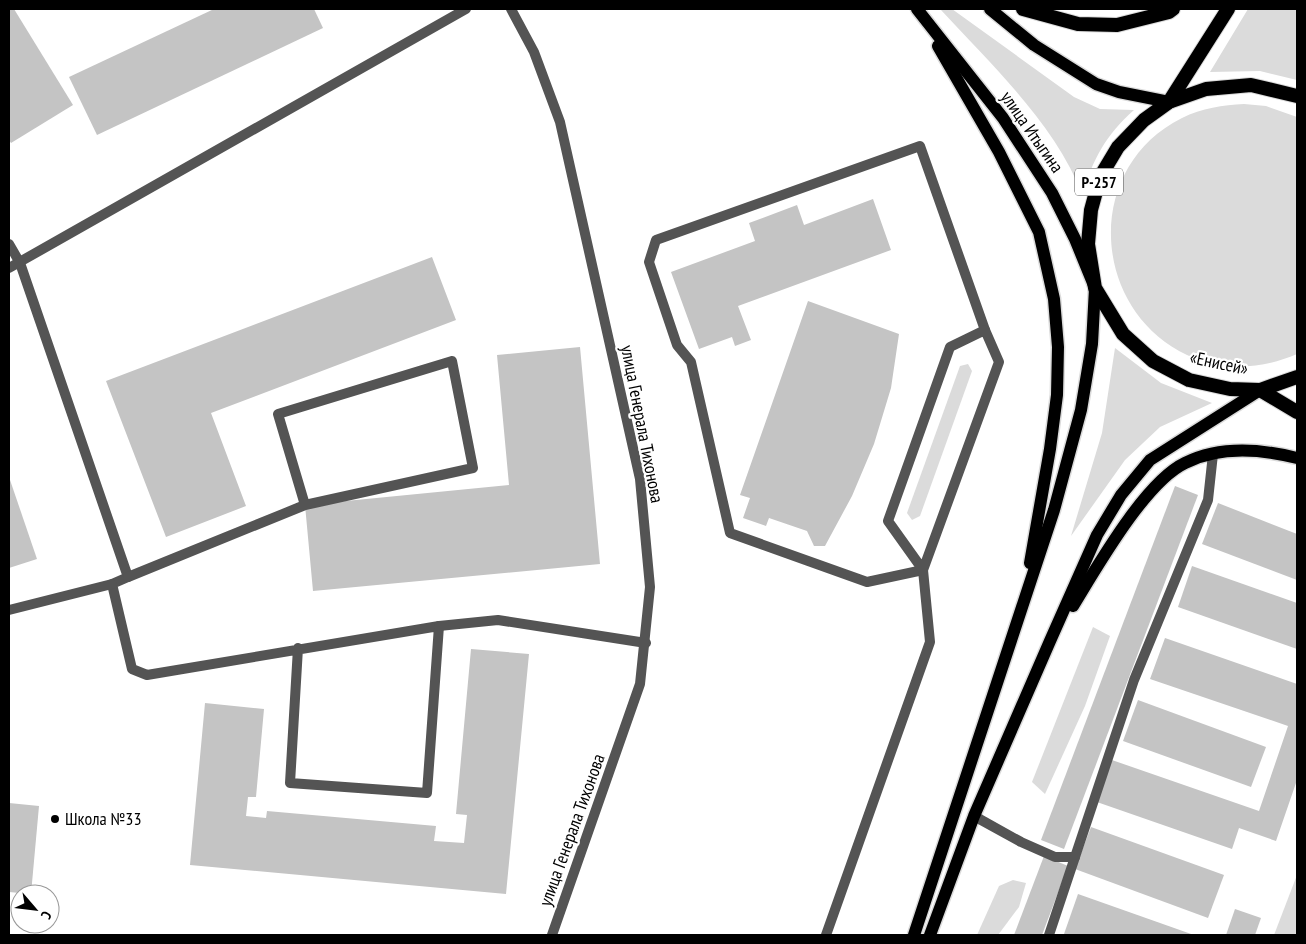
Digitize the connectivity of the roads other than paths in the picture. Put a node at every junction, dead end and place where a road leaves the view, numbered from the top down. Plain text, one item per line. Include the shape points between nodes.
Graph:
1 (466, 9) edge
2 (511, 9) edge
3 (917, 9) edge
4 (990, 9) edge
5 (1023, 9) edge
6 (1173, 9) edge
7 (1228, 9) edge
8 (1297, 96) edge
9 (1169, 102) junction
10 (9, 244) edge
11 (20, 262) junction
12 (9, 268) edge
13 (1095, 288) junction
14 (985, 330) junction
15 (1297, 377) edge
16 (1260, 390) junction
17 (1297, 412) edge
18 (1213, 454) junction
19 (1297, 458) edge
20 (305, 505) junction
21 (923, 570) junction
22 (128, 577) junction
23 (112, 584) junction
24 (1022, 605) junction
25 (9, 610) edge
26 (439, 626) junction
27 (1050, 641) junction
28 (646, 643) junction
29 (298, 648) junction
30 (974, 816) junction
31 (1075, 857) junction
32 (552, 935) edge
33 (826, 935) edge
34 (914, 935) edge
35 (930, 935) edge
36 (1048, 935) edge

1 - 11 street
2 - 28 street, улица Генерала Тихонова via 534,52 560,122 640,479 650,587
3 - 13 main road, улица Итыгина via 1002,118 1052,193
3 - 24 main road via 999,152 1039,232 1054,299 1057,395
4 - 9 main road via 1034,45 1096,84
5 - 6 highway via 1078,24 1117,24
7 - 9 highway, «Енисей» / Р-257
8 - 9 highway, «Енисей» / Р-257 via 1251,85 1206,89
9 - 13 highway, «Енисей» / Р-257 via 1144,120 1118,147 1100,177 1091,210 1088,244
10 - 11 street
11 - 12 street
11 - 22 street
13 - 16 highway, «Енисей» / Р-257 via 1123,334 1153,361 1189,380
13 - 24 main road via 1092,344 1081,410 1054,510
14 - 21 street via 999,362
14 - 21 street via 950,347 888,521
14 - 21 street via 920,146 656,240 649,262 677,345 691,362 730,533 867,582
15 - 16 highway, «Енисей» / Р-257
16 - 17 highway, «Енисей» / Р-257
16 - 27 main road via 1150,460 1121,495 1098,535
18 - 19 main road via 1274,452
18 - 27 main road via 1184,463 1159,483 1126,522
18 - 31 street via 1208,500 1134,680
20 - 20 street via 472,468 452,361 278,414
20 - 22 street
21 - 33 street via 930,642
22 - 23 street
23 - 25 street
23 - 29 street via 132,668 147,675
24 - 34 main road
26 - 28 street via 498,620
26 - 29 street
26 - 29 street via 427,793 290,783
27 - 30 main road
28 - 32 street, улица Генерала Тихонова via 640,684
30 - 31 street via 1055,857
30 - 35 main road
31 - 36 street

